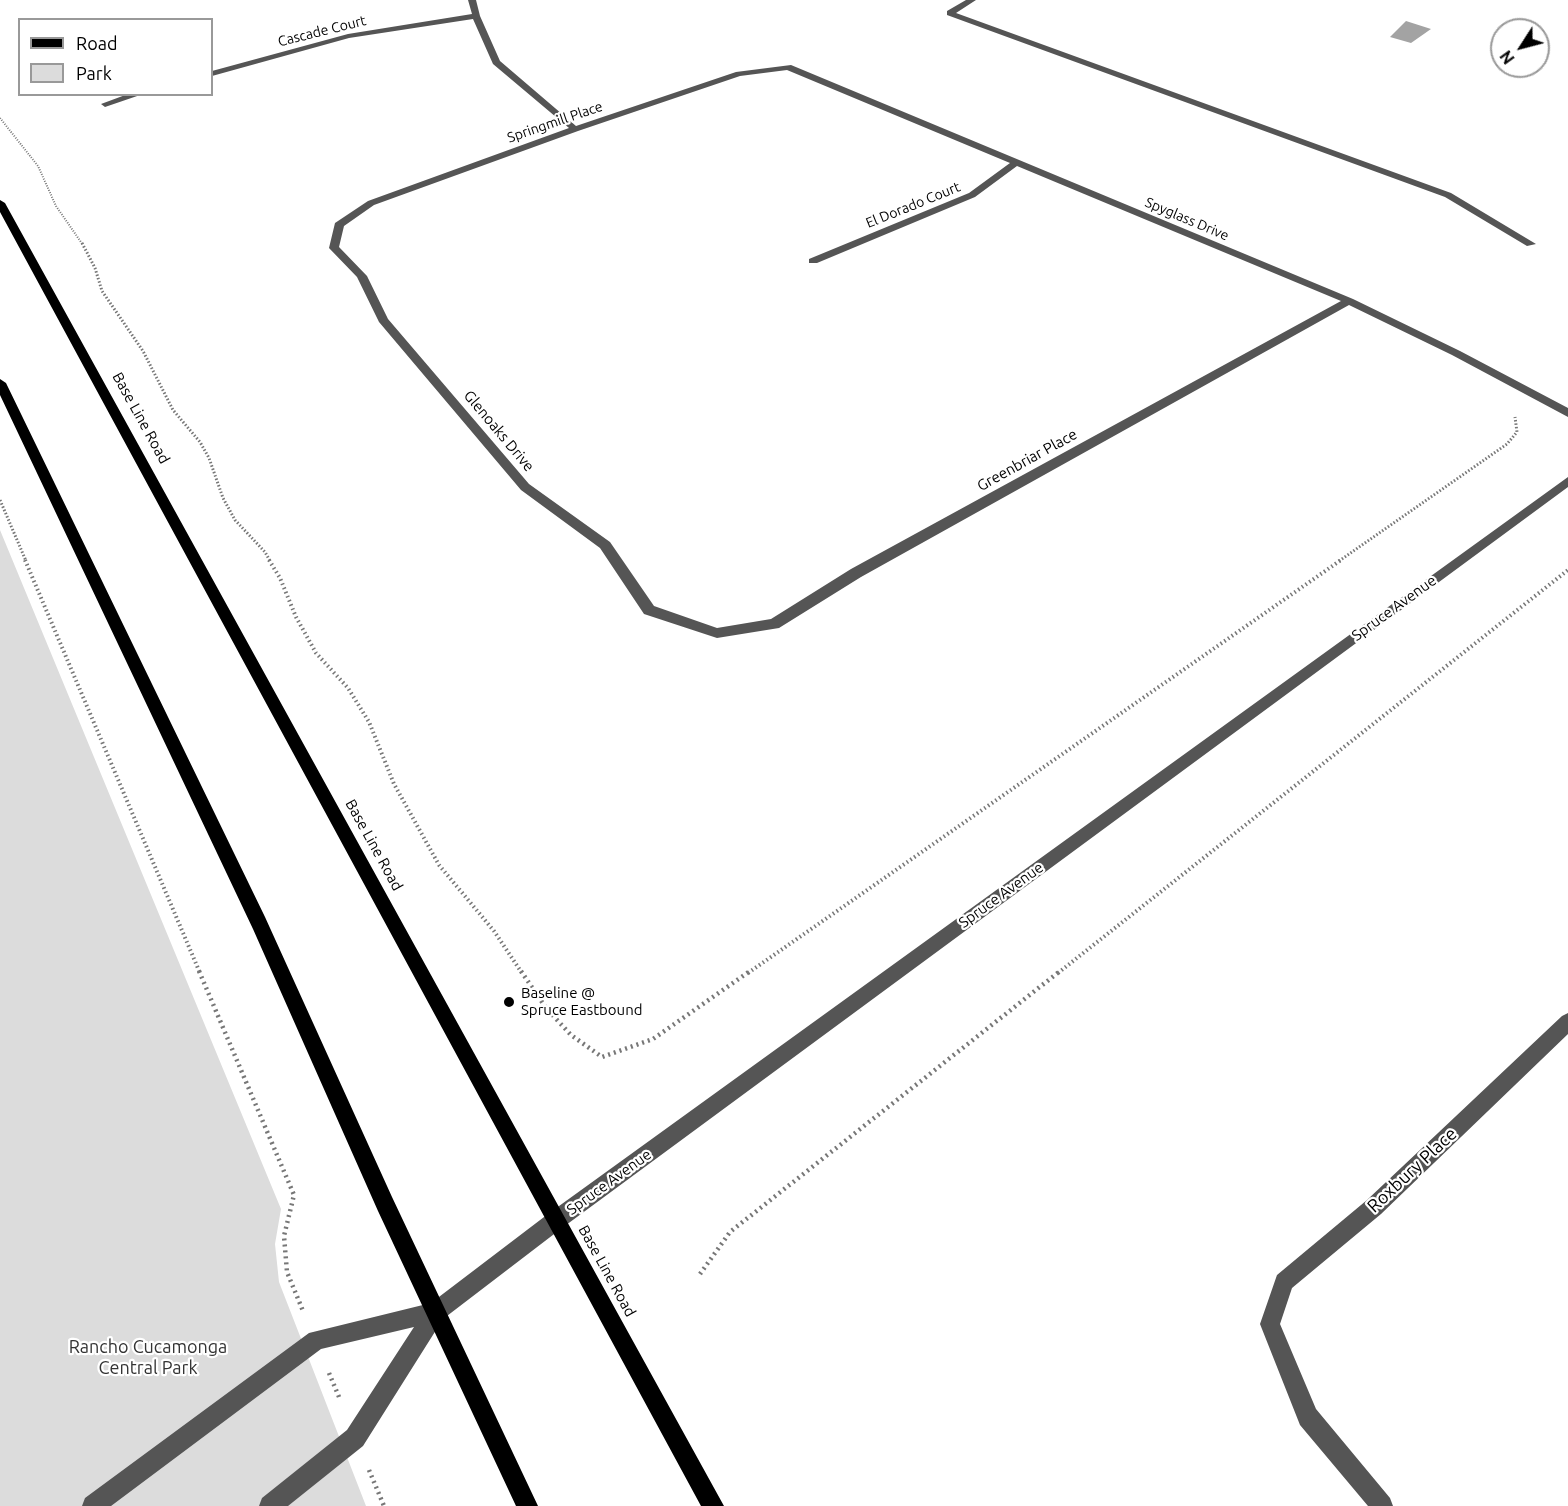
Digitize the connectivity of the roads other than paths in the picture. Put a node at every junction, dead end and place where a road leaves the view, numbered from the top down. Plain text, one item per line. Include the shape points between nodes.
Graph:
1 (472, 0) edge
2 (972, 0) edge
3 (476, 16) junction
4 (788, 68) joint
5 (213, 74) edge
6 (132, 96) edge
7 (105, 104) dead end
8 (575, 129) junction
9 (1017, 162) junction
10 (0, 203) edge
11 (339, 225) joint
12 (1531, 244) dead end
13 (813, 261) dead end
14 (1349, 301) junction
15 (0, 382) edge
16 (1568, 413) edge
17 (1568, 481) edge
18 (717, 633) joint
19 (1568, 1022) edge
20 (555, 1221) junction
21 (436, 1312) junction
22 (93, 1506) edge
23 (270, 1506) edge
24 (527, 1506) edge
25 (713, 1506) edge
26 (1382, 1506) edge

1 - 3 street
2 - 12 street via 950,13 1448,195
3 - 5 street, Cascade Court via 348,36
3 - 8 street via 496,62
4 - 8 street, Springmill Place via 739,74
4 - 9 street, Spyglass Drive
6 - 7 street
8 - 11 street, Springmill Place via 371,203
9 - 13 street, El Dorado Court via 972,195
9 - 14 street, Spyglass Drive
10 - 20 main road, Base Line Road
11 - 18 street, Glenoaks Drive via 334,249 362,276 383,320 525,487 605,545 649,610
14 - 16 street, Spyglass Drive
14 - 18 street, Greenbriar Place via 856,573 774,624
15 - 21 main road via 260,923
17 - 20 street, Spruce Avenue
19 - 26 street, Roxbury Place via 1374,1207 1284,1282 1270,1324 1308,1417
20 - 21 street, Spruce Avenue
20 - 25 main road, Base Line Road
21 - 22 street via 316,1340
21 - 23 street via 356,1438
21 - 24 main road

